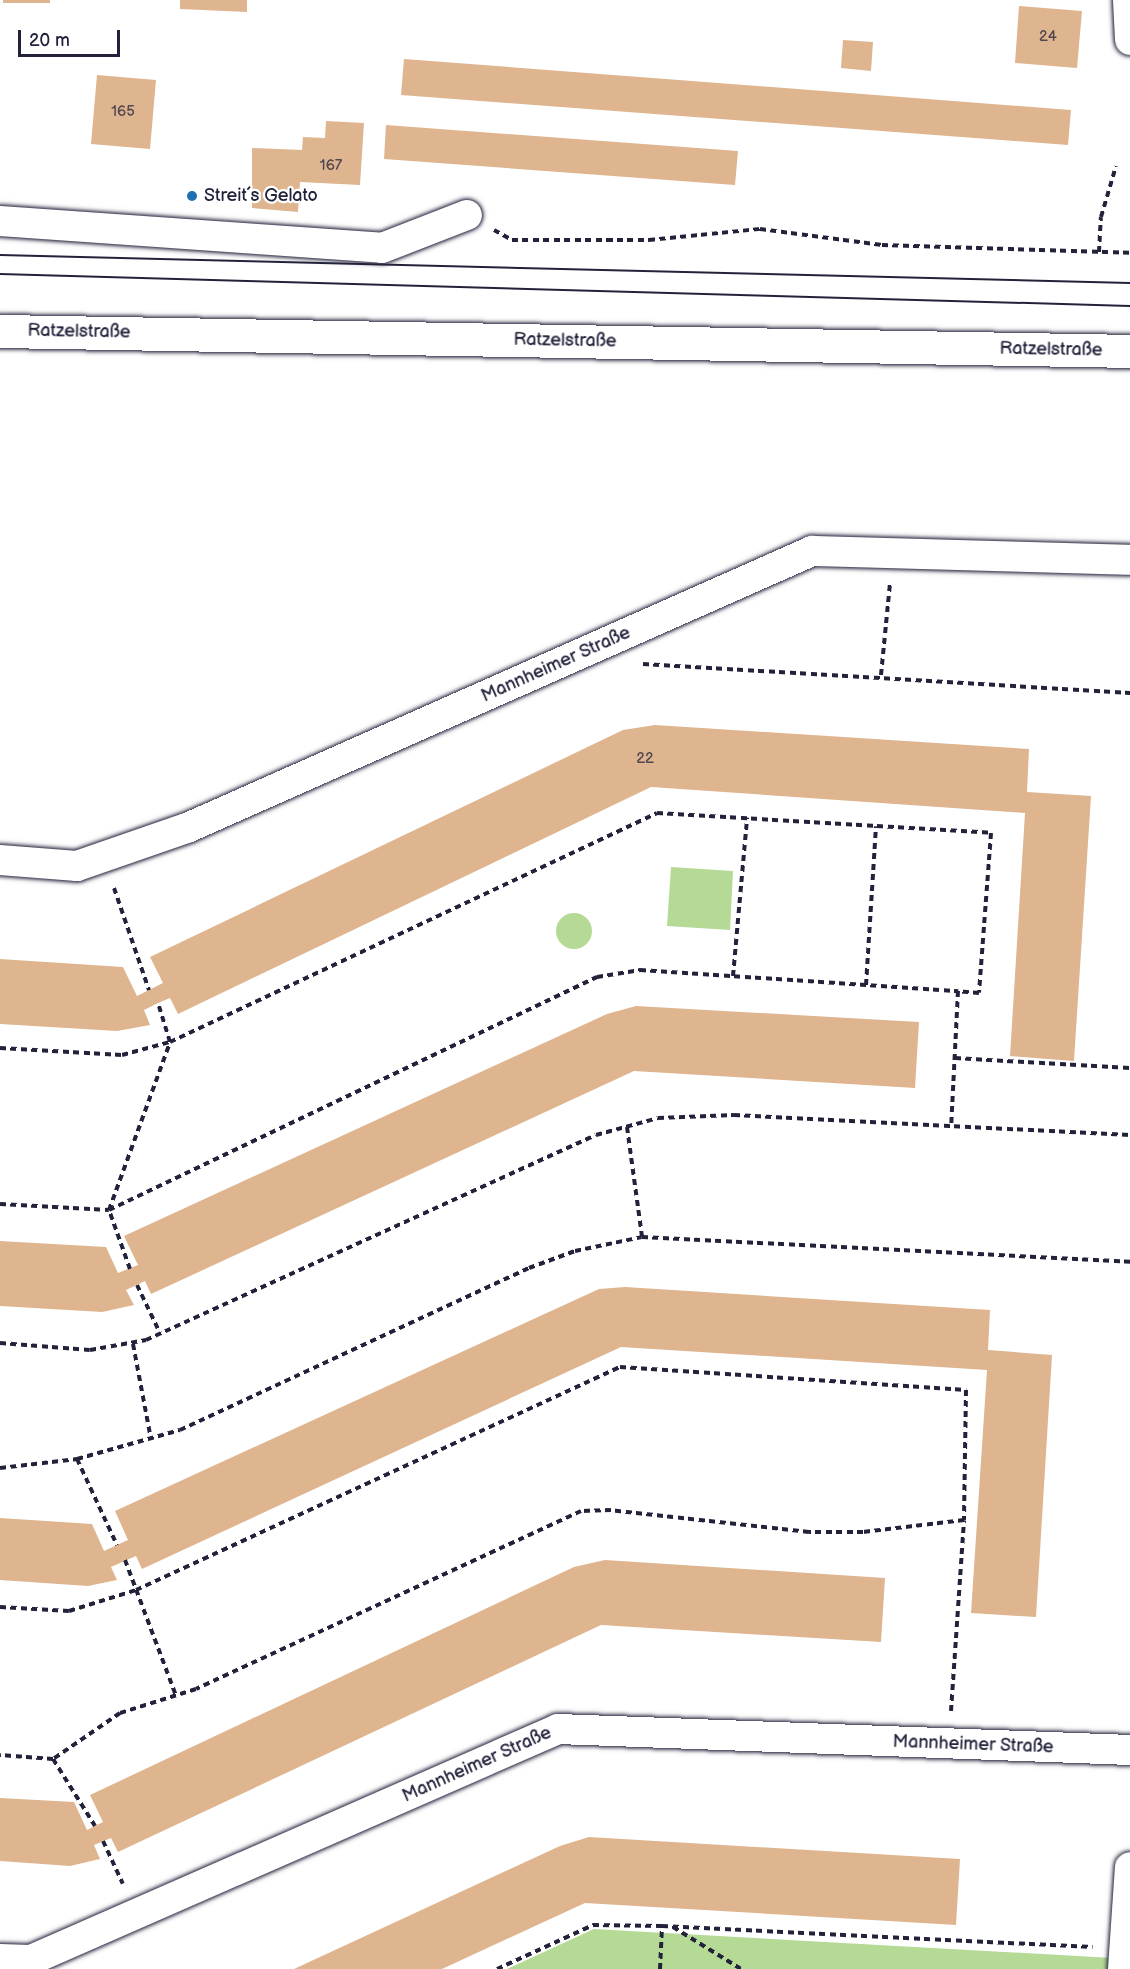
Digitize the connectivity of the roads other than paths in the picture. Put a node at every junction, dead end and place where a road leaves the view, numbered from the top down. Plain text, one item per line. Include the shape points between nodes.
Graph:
1 (1128, 0) edge
2 (1130, 40) edge
3 (467, 215) dead end
4 (0, 221) edge
5 (0, 331) edge
6 (1130, 351) edge
7 (1130, 560) edge
8 (0, 860) edge
9 (1130, 1750) edge
10 (1130, 1867) edge
11 (0, 1959) edge
12 (1124, 1959) edge

1 - 2 street
3 - 4 street via 382,248
5 - 6 main road, Ratzelstraße
7 - 8 street, Mannheimer Straße via 812,551 196,824 78,866
9 - 11 street, Mannheimer Straße via 558,1729 31,1960
10 - 12 street

